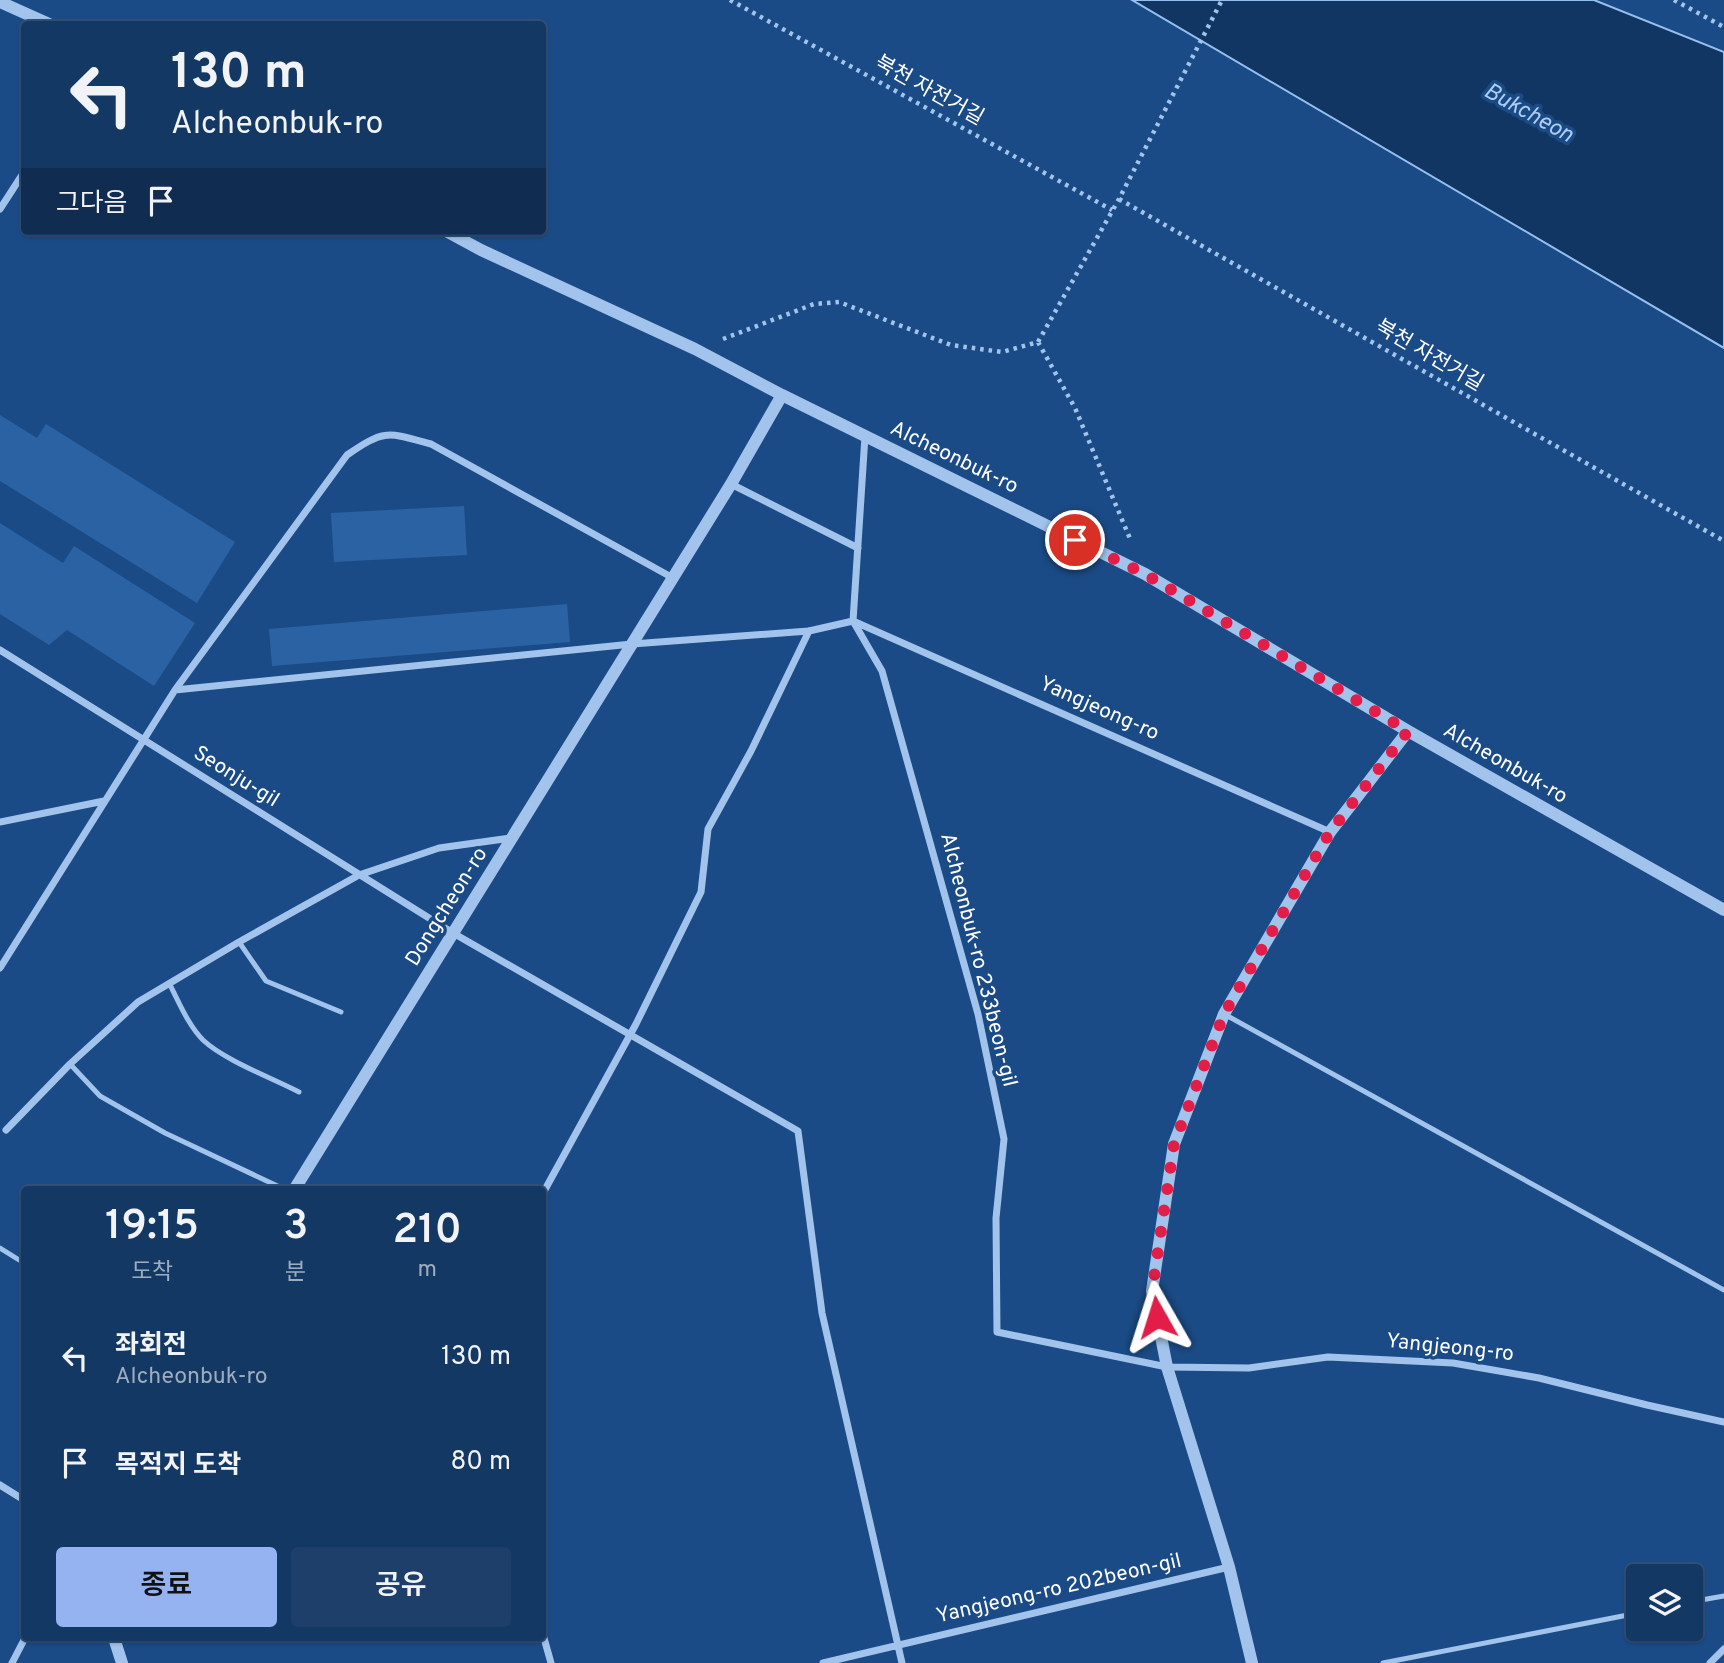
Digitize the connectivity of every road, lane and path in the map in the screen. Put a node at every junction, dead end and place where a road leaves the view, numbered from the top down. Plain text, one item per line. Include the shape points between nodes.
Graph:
1 (730, 0) edge
2 (1222, 0) edge
3 (1674, 0) edge
4 (0, 2) edge
5 (42, 21) edge
6 (1724, 27) edge
7 (21, 177) edge
8 (1119, 199) junction
9 (0, 209) edge
10 (1112, 210) junction
11 (453, 235) edge
12 (1038, 342) junction
13 (695, 349) junction
14 (782, 395) junction
15 (865, 435) junction
16 (731, 484) junction
17 (1724, 541) edge
18 (858, 548) junction
19 (1145, 574) junction
20 (673, 578) junction
21 (853, 621) junction
22 (809, 631) junction
23 (632, 644) junction
24 (0, 650) edge
25 (175, 690) junction
26 (1408, 731) junction
27 (142, 739) junction
28 (104, 801) junction
29 (0, 822) edge
30 (1330, 832) junction
31 (512, 838) junction
32 (359, 875) junction
33 (1724, 910) edge
34 (453, 933) junction
35 (239, 942) junction
36 (0, 968) edge
37 (169, 984) junction
38 (341, 1012) dead end
39 (1224, 1014) junction
40 (630, 1036) junction
41 (70, 1064) junction
42 (299, 1092) dead end
43 (6, 1130) dead end
44 (278, 1186) edge
45 (296, 1186) edge
46 (546, 1188) edge
47 (0, 1248) edge
48 (21, 1262) edge
49 (1724, 1290) edge
50 (1167, 1367) junction
51 (1724, 1422) edge
52 (0, 1485) edge
53 (21, 1498) edge
54 (1229, 1567) junction
55 (1724, 1596) edge
56 (1703, 1600) edge
57 (1626, 1615) edge
58 (23, 1641) edge
59 (115, 1641) edge
60 (545, 1641) edge
61 (897, 1645) junction
62 (1724, 1649) edge
63 (12, 1663) edge
64 (122, 1663) edge
65 (551, 1663) edge
66 (823, 1663) edge
67 (902, 1663) edge
68 (1252, 1663) edge
69 (1383, 1663) edge
70 (1710, 1663) edge

1 - 10 path, 북천 자전거길
2 - 8 path
3 - 6 path
4 - 5 street
7 - 9 street
8 - 10 path
8 - 17 path, 북천 자전거길
10 - 12 path
11 - 13 street, Alcheonbuk-ro
12 - 13 path via 1002,352 951,345 839,302 814,304
12 - 19 path via 1075,408
13 - 14 street, Alcheonbuk-ro
14 - 15 street, Alcheonbuk-ro
14 - 16 street, Dongcheon-ro
15 - 18 street
15 - 19 street, Alcheonbuk-ro
16 - 18 street
16 - 20 street, Dongcheon-ro
18 - 21 street
19 - 26 street, Alcheonbuk-ro
20 - 23 street, Dongcheon-ro
20 - 25 street via 431,444 394,434 373,437 347,455
21 - 22 street
21 - 30 street, Yangjeong-ro
21 - 50 street, Alcheonbuk-ro 233beon-gil via 882,671 978,1014 1004,1139 996,1218 997,1332
22 - 23 street
22 - 40 street via 708,829 701,892
23 - 25 street
23 - 31 street, Dongcheon-ro
24 - 27 street, Seonju-gil
25 - 27 street
26 - 30 street
26 - 33 street, Alcheonbuk-ro
27 - 28 street
27 - 32 street, Seonju-gil
28 - 29 street
28 - 36 street
30 - 39 street
31 - 32 street via 439,848
31 - 34 street, Dongcheon-ro
32 - 34 street, Seonju-gil
32 - 35 street
34 - 40 street, Seonju-gil
34 - 45 street, Dongcheon-ro
35 - 37 street
35 - 38 lane via 266,981
37 - 41 street via 138,1002
37 - 42 lane via 202,1039
39 - 49 lane
39 - 50 street via 1174,1144 1152,1291
40 - 46 street
40 - 61 street, Seonju-gil via 798,1131 822,1314
41 - 43 street
41 - 44 lane via 100,1096 165,1133
47 - 48 lane
50 - 51 street, Yangjeong-ro via 1249,1368 1328,1357 1453,1363 1539,1378
50 - 54 street
52 - 53 street
54 - 61 street, Yangjeong-ro 202beon-gil
54 - 68 street
55 - 56 lane
57 - 69 lane
58 - 63 street
59 - 64 street
60 - 65 street
61 - 66 street, Yangjeong-ro 202beon-gil
61 - 67 street
62 - 70 street

